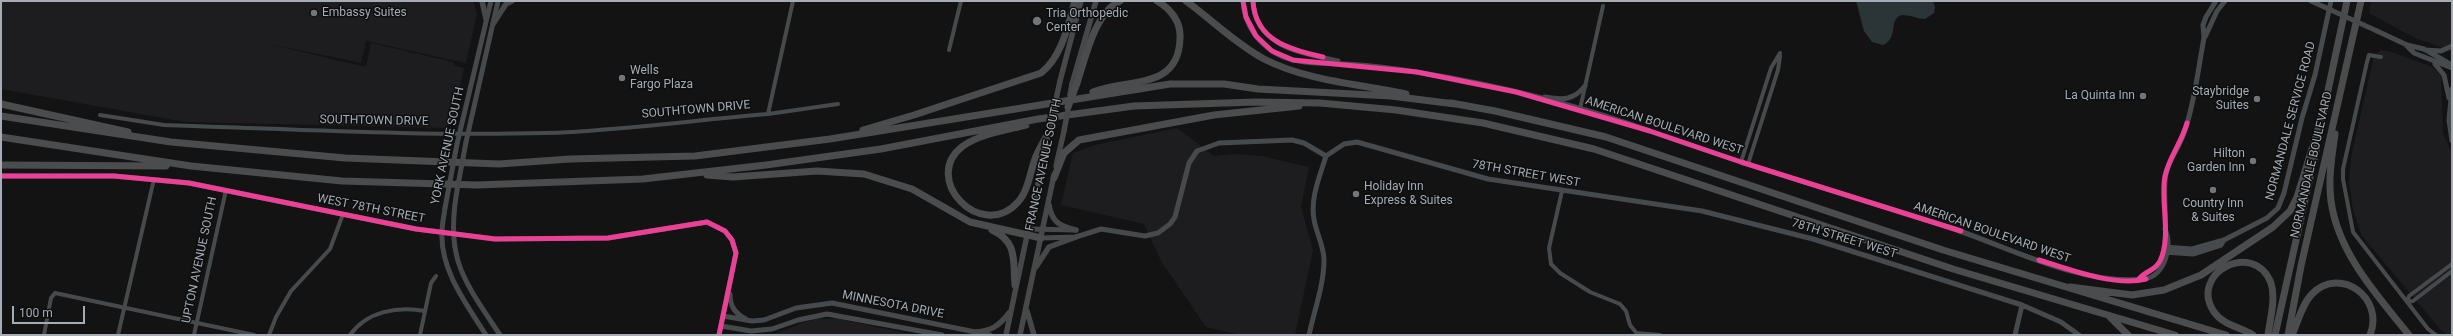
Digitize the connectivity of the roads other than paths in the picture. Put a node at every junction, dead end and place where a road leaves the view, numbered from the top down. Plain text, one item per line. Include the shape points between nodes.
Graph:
1 (482, 1) edge
2 (491, 1) edge
3 (498, 1) edge
4 (512, 1) edge
5 (793, 1) edge
6 (961, 1) edge
7 (1075, 1) edge
8 (1081, 1) edge
9 (1096, 1) edge
10 (1120, 1) edge
11 (1158, 1) edge
12 (1186, 1) edge
13 (1243, 1) edge
14 (1253, 1) edge
15 (2216, 1) edge
16 (2225, 1) edge
17 (2311, 1) edge
18 (2331, 1) edge
19 (2347, 1) edge
20 (2361, 1) edge
21 (1604, 6) dead end
22 (486, 19) junction
23 (493, 24) junction
24 (2204, 38) junction
25 (2406, 45) junction
26 (2452, 46) edge
27 (2424, 49) junction
28 (949, 50) dead end
29 (2380, 57) dead end
30 (2433, 62) junction
31 (1355, 64) junction
32 (2452, 65) edge
33 (2452, 68) edge
34 (2342, 80) junction
35 (1074, 83) junction
36 (1585, 86) junction
37 (2452, 89) edge
38 (1522, 94) junction
39 (1075, 99) junction
40 (1320, 103) junction
41 (2450, 103) junction
42 (1, 104) edge
43 (838, 104) dead end
44 (1455, 104) junction
45 (1068, 107) joint
46 (1580, 109) junction
47 (2324, 110) junction
48 (1089, 112) junction
49 (768, 114) junction
50 (100, 115) dead end
51 (1, 116) edge
52 (1049, 132) junction
53 (460, 133) junction
54 (469, 133) junction
55 (1, 137) edge
56 (830, 139) junction
57 (2452, 141) edge
58 (171, 142) junction
59 (1326, 156) junction
60 (1740, 162) junction
61 (1748, 164) junction
62 (1, 165) edge
63 (190, 166) junction
64 (682, 174) junction
65 (1, 176) edge
66 (1054, 178) junction
67 (154, 179) junction
68 (226, 190) junction
69 (1562, 191) junction
70 (1048, 202) junction
71 (343, 214) junction
72 (981, 225) junction
73 (1076, 230) junction
74 (1027, 232) junction
75 (442, 233) junction
76 (1082, 233) junction
77 (452, 234) junction
78 (1041, 234) junction
79 (1076, 237) junction
80 (2165, 250) junction
81 (2452, 264) edge
82 (1034, 271) junction
83 (2452, 271) edge
84 (436, 276) dead end
85 (730, 284) junction
86 (1015, 285) junction
87 (2060, 287) junction
88 (1027, 301) junction
89 (2407, 302) junction
90 (2022, 305) junction
91 (124, 307) junction
92 (425, 311) junction
93 (1010, 311) junction
94 (2109, 315) junction
95 (723, 316) junction
96 (749, 321) junction
97 (197, 323) junction
98 (721, 326) junction
99 (976, 332) junction
100 (1638, 334) edge
101 (1650, 334) edge
102 (44, 335) edge
103 (118, 335) edge
104 (194, 335) edge
105 (254, 335) edge
106 (269, 335) edge
107 (350, 335) edge
108 (420, 335) edge
109 (486, 335) edge
110 (500, 335) edge
111 (719, 335) edge
112 (942, 335) edge
113 (990, 335) edge
114 (1006, 335) edge
115 (1020, 335) edge
116 (1034, 335) edge
117 (1309, 335) edge
118 (1660, 335) edge
119 (2015, 335) edge
120 (2079, 335) edge
121 (2128, 335) edge
122 (2175, 335) edge
123 (2226, 335) edge
124 (2253, 335) edge
125 (2268, 335) edge
126 (2275, 335) edge
127 (2288, 335) edge
128 (2292, 335) edge
129 (2370, 335) edge
130 (2409, 335) edge
131 (2436, 335) edge

1 - 22 main road
2 - 22 street, YORK AVENUE SOUTH
3 - 23 street
4 - 23 main road via 506,4
5 - 49 street, SOUTHTOWN DRIVE
6 - 28 street
7 - 56 highway via 1056,54 1040,73 914,115
8 - 52 main road, FRANCE AVENUE SOUTH, bridge
9 - 35 main road, FRANCE AVENUE SOUTH
10 - 35 highway via 1106,11 1098,24
11 - 39 highway via 1173,15 1180,32 1178,51 1171,66 1148,81 1098,90
12 - 44 highway via 1244,46 1274,63 1313,76
13 - 31 street, AMERICAN BOULEVARD WEST via 1250,27 1272,51 1295,60
14 - 31 street, AMERICAN BOULEVARD WEST via 1260,24 1275,42 1296,52
15 - 24 street, AMERICAN BOULEVARD WEST via 2203,25
16 - 24 street, AMERICAN BOULEVARD WEST via 2217,11
17 - 25 street, bridge
18 - 80 street, NORMANDALE SERVICE ROAD via 2315,75 2278,208 2267,218 2224,240 2192,249
19 - 47 highway, NORMANDALE BOULEVARD
20 - 34 highway, NORMANDALE BOULEVARD
21 - 36 street
22 - 53 street, YORK AVENUE SOUTH
23 - 54 street
24 - 80 street, AMERICAN BOULEVARD WEST via 2185,131 2165,178
25 - 27 street
25 - 30 street via 2414,53
26 - 27 street via 2441,51
27 - 32 street
29 - 89 street via 2369,55 2343,169 2343,179 2354,232
30 - 33 street
30 - 41 street via 2444,75
31 - 38 street, AMERICAN BOULEVARD WEST via 1417,72
34 - 127 highway, NORMANDALE BOULEVARD
34 - 130 highway via 2331,161 2330,182 2334,218 2348,252
35 - 45 highway, bridge
36 - 38 street via 1575,96 1565,100
36 - 46 street
37 - 41 street
38 - 46 street, AMERICAN BOULEVARD WEST
39 - 44 highway via 1170,84 1224,84 1391,96
39 - 56 highway
40 - 48 highway via 1206,102
40 - 66 highway via 1214,115 1079,140 1064,153
40 - 94 highway via 1396,110 1468,121 1594,149 1954,269
41 - 57 street via 2449,130
42 - 58 highway
43 - 49 street, SOUTHTOWN DRIVE
44 - 87 highway via 1630,144
45 - 66 main road, FRANCE AVENUE SOUTH, bridge
46 - 60 street, AMERICAN BOULEVARD WEST
47 - 87 highway via 2305,173 2290,210 2255,240 2200,275 2164,290 2132,295 2101,292 2085,287
47 - 126 highway, NORMANDALE BOULEVARD
48 - 52 highway via 1019,127 970,142 958,151 951,164 949,178 954,195 967,208 987,215 1004,212 1014,206 1022,196
48 - 64 highway via 1038,119 841,156
49 - 54 street, SOUTHTOWN DRIVE via 622,128
50 - 53 street, SOUTHTOWN DRIVE via 164,125
51 - 58 highway
52 - 74 main road, FRANCE AVENUE SOUTH
53 - 54 street, SOUTHTOWN DRIVE
53 - 75 street, YORK AVENUE SOUTH, bridge
54 - 77 street, bridge via 454,207
55 - 63 highway
56 - 58 highway via 695,156 570,159 499,164 345,158
59 - 69 street, 78TH STREET WEST via 1344,144 1357,142 1449,170 1500,182
59 - 76 street via 1304,143 1292,140 1211,144 1197,151 1189,163 1178,209 1164,230 1145,236 1108,229
59 - 117 street via 1313,209 1324,267
60 - 61 street, AMERICAN BOULEVARD WEST
60 - 61 street via 1772,68 1780,53 1778,70
61 - 80 street, AMERICAN BOULEVARD WEST via 1961,231 2087,275 2122,280 2139,279 2153,270
62 - 63 highway
63 - 64 highway via 342,181 477,185 635,180
64 - 72 highway via 733,177 850,172 912,189 960,217
65 - 67 street, WEST 78TH STREET via 69,175
66 - 70 main road, FRANCE AVENUE SOUTH
67 - 68 street, WEST 78TH STREET
67 - 91 street
68 - 71 street, WEST 78TH STREET
68 - 97 street, UPTON AVENUE SOUTH
69 - 90 street, 78TH STREET WEST via 1682,208 1725,217 1813,239
69 - 100 street via 1549,248 1551,264 1560,273 1590,292 1620,304 1626,311 1630,325
70 - 73 main road via 1053,220 1060,226
70 - 78 main road, FRANCE AVENUE SOUTH
71 - 75 street, WEST 78TH STREET
71 - 106 street via 330,248 291,291
72 - 74 highway
72 - 86 highway via 997,232 1010,243
73 - 76 street
73 - 78 street
74 - 78 highway
74 - 86 main road, FRANCE AVENUE SOUTH
75 - 77 street, WEST 78TH STREET
75 - 109 street, YORK AVENUE SOUTH via 449,269 458,292
76 - 79 street
77 - 85 street, WEST 78TH STREET via 496,239 608,238 707,222 717,225 732,240 736,253
77 - 110 street via 455,256 466,285
78 - 79 street
78 - 82 main road, FRANCE AVENUE SOUTH
79 - 82 main road via 1049,248
81 - 89 street via 2409,296
82 - 88 main road, FRANCE AVENUE SOUTH
83 - 89 street via 2413,301
84 - 92 street via 431,283
85 - 95 street
85 - 96 street via 730,304 737,314
86 - 93 main road, FRANCE AVENUE SOUTH
87 - 123 highway
88 - 115 main road, FRANCE AVENUE SOUTH
88 - 116 main road via 1027,315
89 - 131 street
90 - 119 street
90 - 120 street via 2061,322
91 - 97 street
91 - 102 street via 55,293 51,298
91 - 103 street
92 - 107 street via 402,308 380,313 360,325
92 - 108 street
93 - 99 main road via 999,325 990,331
93 - 114 main road, FRANCE AVENUE SOUTH
94 - 121 highway
94 - 122 highway
95 - 96 street, MINNESOTA DRIVE
95 - 98 street
96 - 99 street, MINNESOTA DRIVE via 764,320 816,304 832,303
97 - 104 street, UPTON AVENUE SOUTH
97 - 105 street
98 - 111 street
98 - 112 street, MINNESOTA DRIVE via 751,331 772,329 826,314
99 - 113 street, MINNESOTA DRIVE
100 - 101 street
101 - 118 street
124 - 125 highway via 2223,320 2211,305 2210,282 2218,271 2229,264 2241,262 2253,265 2268,277 2273,301
128 - 129 highway via 2312,293 2333,283 2353,287 2366,297 2374,314

